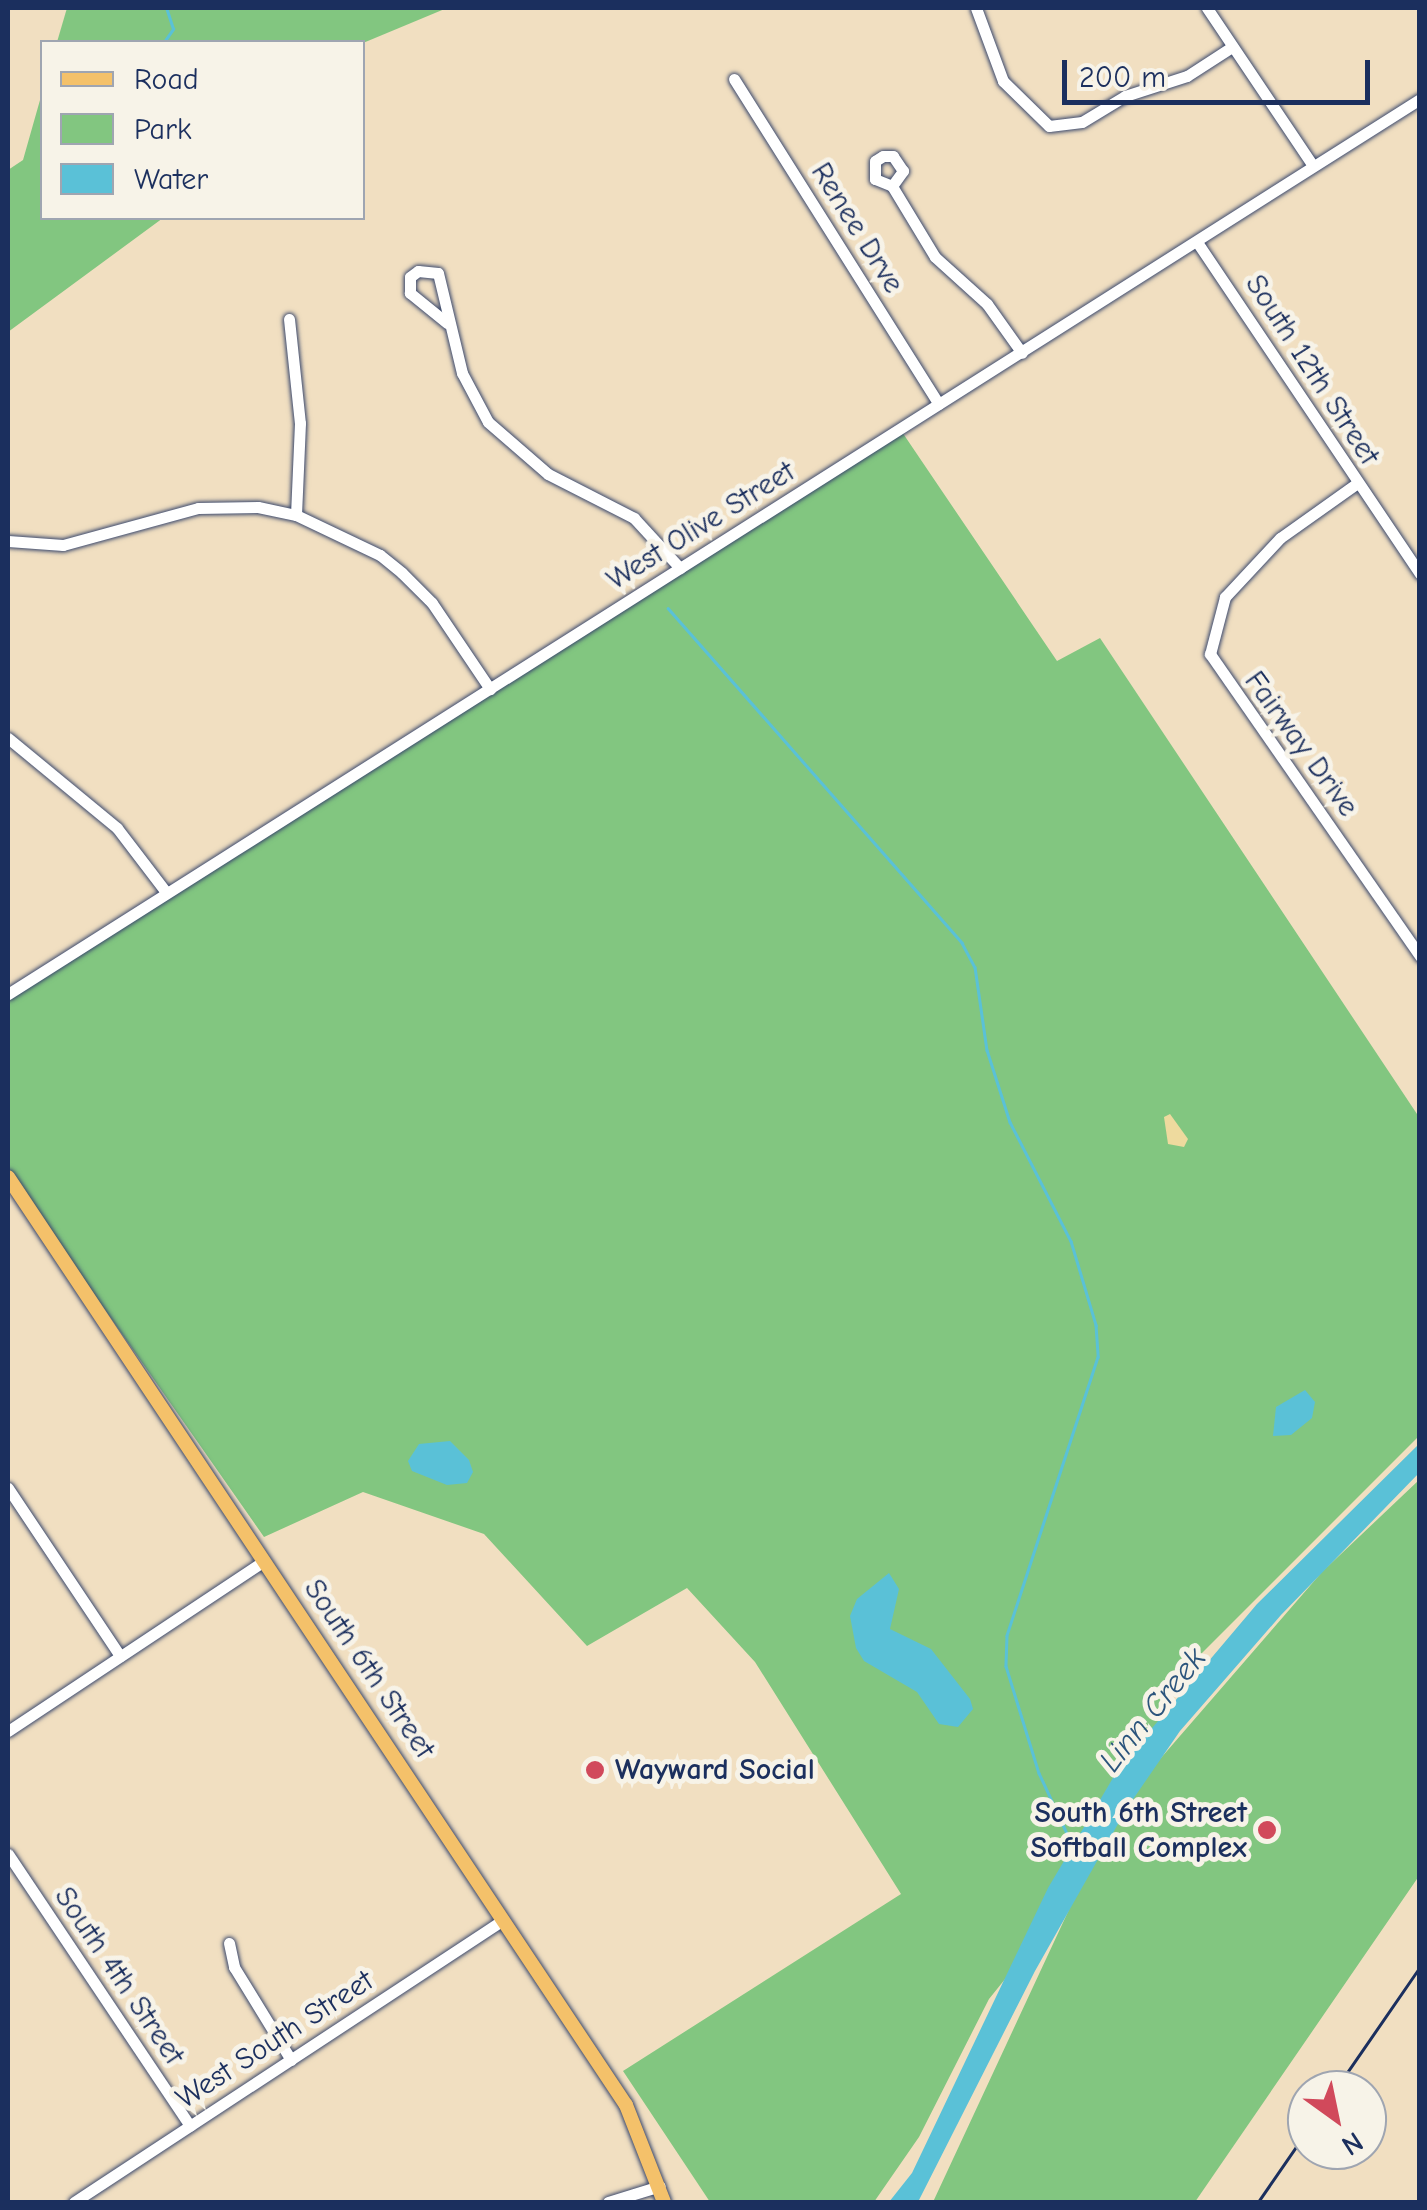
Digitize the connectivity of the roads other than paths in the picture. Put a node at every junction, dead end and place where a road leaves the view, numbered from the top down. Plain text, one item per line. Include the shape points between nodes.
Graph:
1 (970, 8) edge
2 (1207, 8) edge
3 (1232, 47) junction
4 (734, 79) dead end
5 (1420, 99) edge
6 (1313, 166) junction
7 (892, 186) dead end
8 (1197, 242) junction
9 (289, 319) dead end
10 (447, 323) junction
11 (1022, 353) junction
12 (939, 404) junction
13 (1356, 484) junction
14 (296, 515) junction
15 (8, 541) edge
16 (680, 568) junction
17 (1420, 574) edge
18 (490, 689) junction
19 (8, 738) edge
20 (166, 892) junction
21 (1420, 956) edge
22 (8, 994) edge
23 (8, 1178) edge
24 (8, 1488) edge
25 (264, 1561) junction
26 (120, 1656) junction
27 (8, 1731) edge
28 (8, 1854) edge
29 (503, 1920) junction
30 (229, 1943) dead end
31 (291, 2060) junction
32 (190, 2126) junction
33 (660, 2186) junction
34 (74, 2202) edge
35 (608, 2202) edge
36 (664, 2202) edge

1 - 3 street via 1003,81 1049,126 1082,122 1125,96 1186,76
2 - 3 street
3 - 6 street
4 - 12 street, Renee Drve
5 - 6 street, West Olive Street
6 - 8 street, West Olive Street
7 - 11 street via 935,257 987,304
8 - 11 street, West Olive Street
8 - 13 street, South 12th Street
9 - 14 street via 300,415
10 - 10 street via 410,293 410,277 438,273
10 - 16 street via 472,397 488,422 548,474 634,518
11 - 12 street, West Olive Street
12 - 16 street, West Olive Street
13 - 17 street, South 12th Street
13 - 21 street, Fairway Drive via 1280,538 1224,597 1210,654
14 - 15 street via 258,507 198,508 62,545
14 - 18 street via 380,554 402,573 432,603
16 - 18 street, West Olive Street
18 - 20 street, West Olive Street
19 - 20 street via 117,828
20 - 22 street, West Olive Street
23 - 25 main road, South 6th Street
24 - 26 street
25 - 26 street
25 - 29 main road, South 6th Street
26 - 27 street
28 - 32 street, South 4th Street
29 - 31 street, West South Street
29 - 33 main road, South 6th Street via 626,2106
30 - 31 street via 234,1966
31 - 32 street, West South Street
32 - 34 street, West South Street
33 - 35 street
33 - 36 main road, South 6th Street

